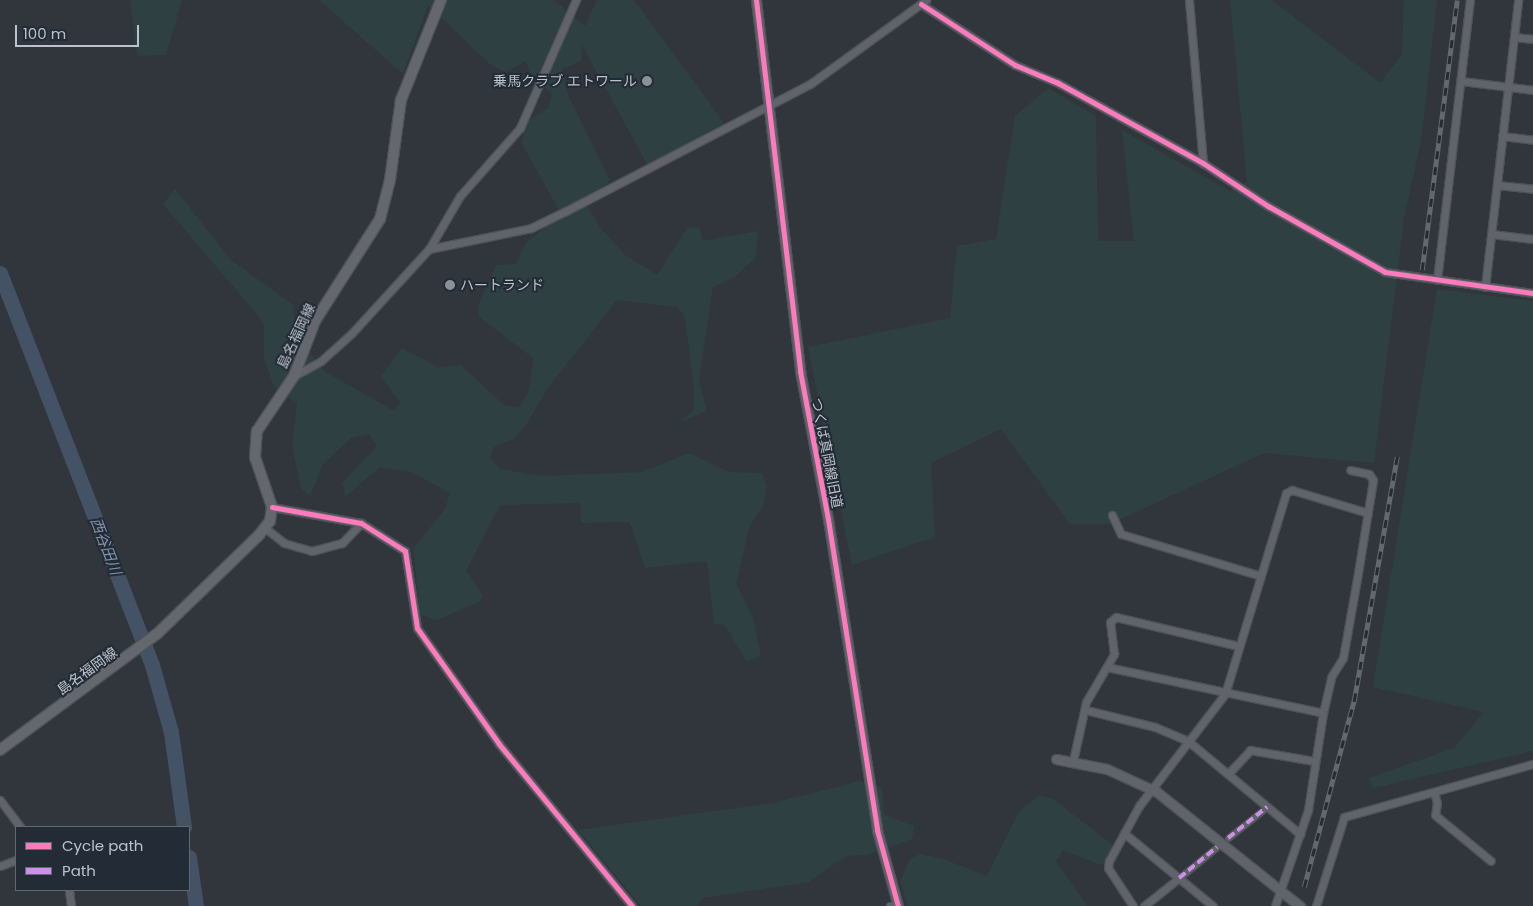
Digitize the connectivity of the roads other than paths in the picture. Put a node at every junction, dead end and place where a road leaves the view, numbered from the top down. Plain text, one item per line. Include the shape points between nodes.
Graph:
1 (441, 0) edge
2 (576, 0) edge
3 (756, 0) edge
4 (1189, 0) edge
5 (1470, 0) edge
6 (1518, 0) edge
7 (923, 2) edge
8 (1514, 37) junction
9 (1533, 39) edge
10 (1461, 81) junction
11 (1508, 87) junction
12 (1533, 90) edge
13 (769, 107) junction
14 (1502, 136) junction
15 (1533, 140) edge
16 (1203, 163) junction
17 (1496, 185) junction
18 (1533, 189) edge
19 (1491, 234) junction
20 (1533, 239) edge
21 (429, 249) junction
22 (1437, 280) junction
23 (1485, 287) junction
24 (1533, 293) edge
25 (294, 376) junction
26 (1350, 470) dead end
27 (272, 507) junction
28 (1368, 513) junction
29 (1112, 515) dead end
30 (361, 523) junction
31 (265, 528) junction
32 (1261, 576) junction
33 (1239, 646) junction
34 (1107, 667) junction
35 (1224, 694) junction
36 (1090, 711) dead end
37 (1323, 713) junction
38 (1188, 742) junction
39 (0, 750) edge
40 (1056, 759) dead end
41 (1073, 761) junction
42 (1314, 761) junction
43 (1533, 764) edge
44 (1228, 774) junction
45 (1152, 789) junction
46 (1434, 792) junction
47 (0, 800) edge
48 (1267, 807) junction
49 (19, 826) edge
50 (1124, 833) junction
51 (1300, 834) junction
52 (1228, 838) dead end
53 (1217, 847) dead end
54 (15, 860) edge
55 (1491, 861) dead end
56 (0, 866) edge
57 (1179, 878) junction
58 (1280, 890) junction
59 (68, 891) edge
60 (71, 906) edge
61 (632, 906) edge
62 (896, 906) edge
63 (1133, 906) edge
64 (1144, 906) edge
65 (1213, 906) edge
66 (1275, 906) edge
67 (1300, 906) edge
68 (1316, 906) edge

1 - 25 main road, 島名福岡線 via 401,100 390,180 380,219 315,321
2 - 21 street via 520,128 460,196
3 - 13 street, つくば真岡線旧道
4 - 16 street
5 - 10 street
6 - 8 street
7 - 13 street via 810,84
7 - 16 street via 1016,65 1058,83
8 - 9 street
8 - 11 street
10 - 11 street
10 - 22 street
11 - 12 street
11 - 14 street
13 - 21 street via 531,228
13 - 62 street, つくば真岡線旧道 via 800,371 828,519 877,830
14 - 15 street
14 - 17 street
16 - 22 street via 1268,206 1385,272
17 - 18 street
17 - 19 street
19 - 20 street
19 - 23 street
21 - 25 street via 352,333 321,361
22 - 23 street
23 - 24 street
25 - 27 main road, 島名福岡線 via 264,417 256,436 255,457
26 - 28 street via 1369,474 1373,480
27 - 30 street
27 - 31 main road, 島名福岡線
28 - 32 street via 1292,490 1286,493
28 - 37 street via 1343,658 1331,677
29 - 32 street via 1121,534
30 - 31 street via 342,543 312,550 284,543
30 - 61 street via 405,551 417,628 499,744
31 - 39 main road, 島名福岡線 via 145,644
32 - 33 street
33 - 34 street via 1116,617 1110,622 1114,654
33 - 35 street
34 - 35 street
34 - 41 street via 1086,702
35 - 37 street
35 - 38 street
36 - 38 street via 1160,728
37 - 42 street
38 - 44 street
38 - 45 street
40 - 41 street
41 - 45 street via 1108,769
42 - 44 street via 1250,750
42 - 51 street via 1308,810
43 - 46 street
44 - 48 street
45 - 50 street
45 - 58 street via 1183,810
46 - 55 street via 1435,815
46 - 68 street via 1344,817
47 - 49 street
48 - 51 street
48 - 52 street
50 - 57 street
50 - 63 street via 1108,868
51 - 58 street
53 - 57 street
54 - 56 street
57 - 64 street
57 - 65 street
58 - 66 street
58 - 67 street
59 - 60 street

